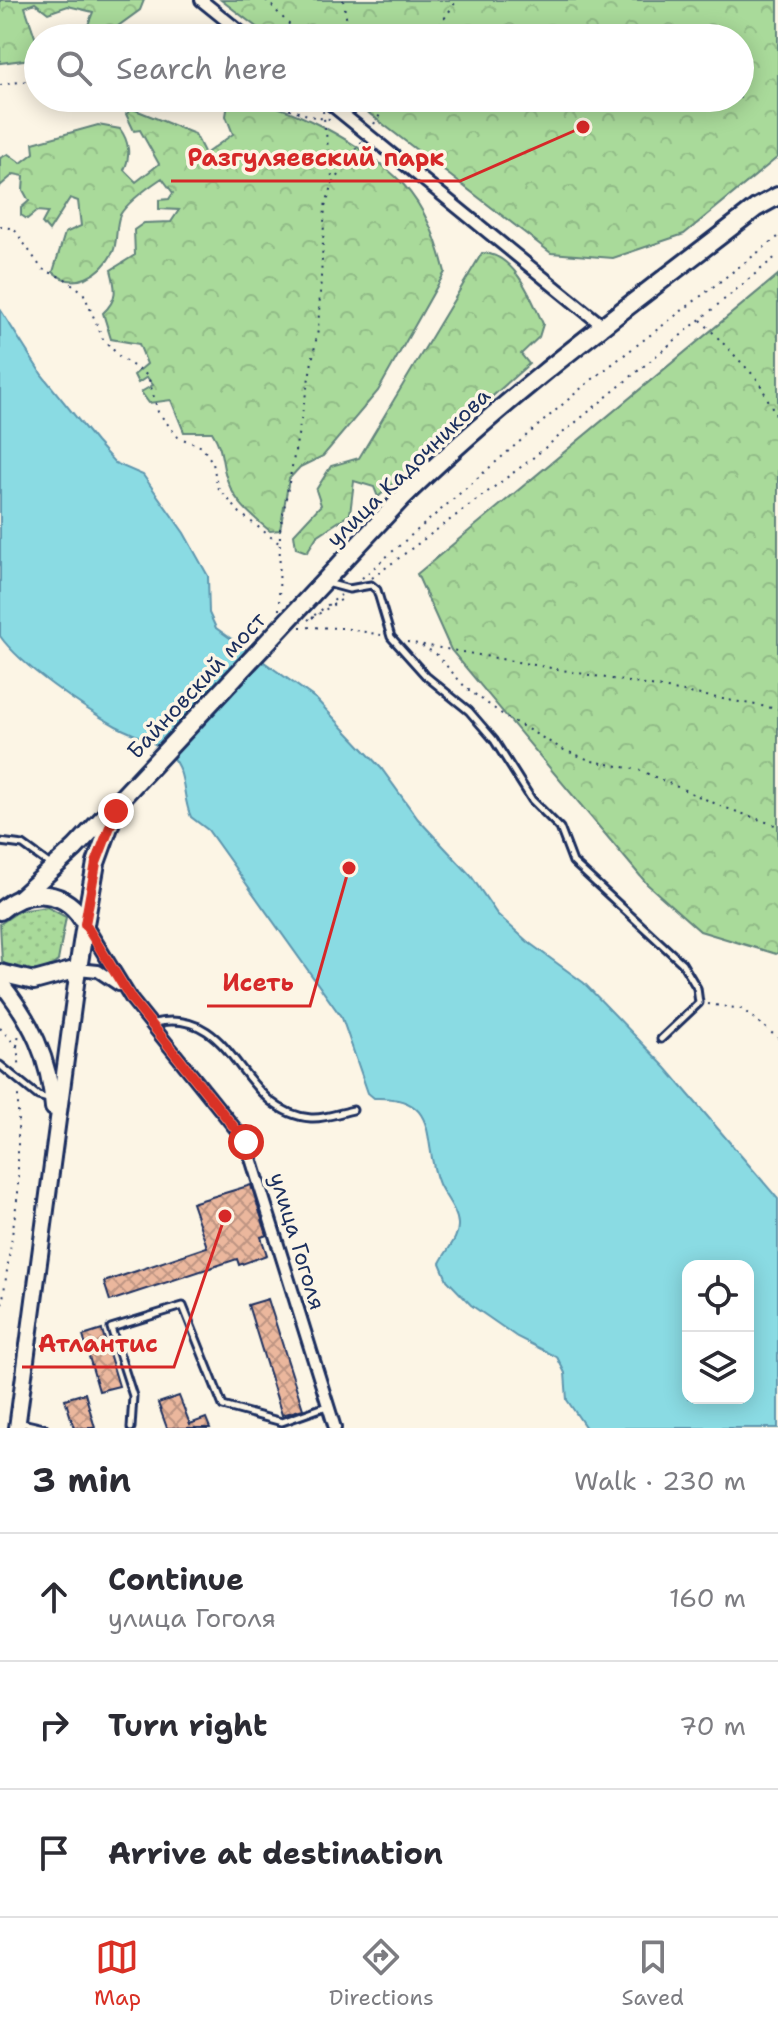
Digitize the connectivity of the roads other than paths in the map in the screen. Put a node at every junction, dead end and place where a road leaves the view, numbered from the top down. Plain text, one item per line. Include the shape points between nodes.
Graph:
1 (201, 0) edge
2 (231, 24) edge
3 (338, 112) edge
4 (778, 189) edge
5 (778, 196) edge
6 (756, 208) junction
7 (603, 326) junction
8 (323, 582) junction
9 (289, 619) joint
10 (138, 779) junction
11 (0, 842) edge
12 (56, 869) junction
13 (6, 906) edge
14 (85, 924) junction
15 (78, 969) junction
16 (0, 973) edge
17 (0, 982) edge
18 (132, 1000) junction
19 (154, 1023) junction
20 (661, 1039) dead end
21 (0, 1065) edge
22 (52, 1100) junction
23 (353, 1110) dead end
24 (55, 1134) junction
25 (328, 1406) junction
26 (17, 1425) edge
27 (44, 1428) edge
28 (131, 1428) edge
29 (335, 1428) edge

1 - 2 street
3 - 7 street
4 - 6 main road
5 - 6 main road, улица Кадочникова
6 - 7 main road, улица Кадочникова
7 - 8 main road, улица Кадочникова via 450,451
8 - 9 main road, улица Кадочникова
8 - 20 lane via 349,589 371,585 377,590 391,637 494,740 532,800 560,828 573,862 682,963 697,988 699,1003
9 - 10 main road, Байновский мост
10 - 12 main road
10 - 14 main road via 100,846
11 - 12 lane via 23,845
12 - 13 main road
13 - 14 main road via 40,894 58,896 72,904
14 - 15 main road
14 - 18 street, улица Гоголя
15 - 16 main road via 34,981
15 - 18 street via 98,971
15 - 24 main road
17 - 22 main road via 37,1038
18 - 19 street, улица Гоголя
19 - 23 lane via 185,1020 205,1028 271,1106 313,1119
19 - 25 street, улица Гоголя via 246,1142
21 - 22 lane via 38,1096
22 - 24 main road
24 - 26 main road
25 - 28 lane via 282,1422 223,1406 183,1306 111,1328 133,1396
25 - 29 street, улица Гоголя
26 - 27 lane

